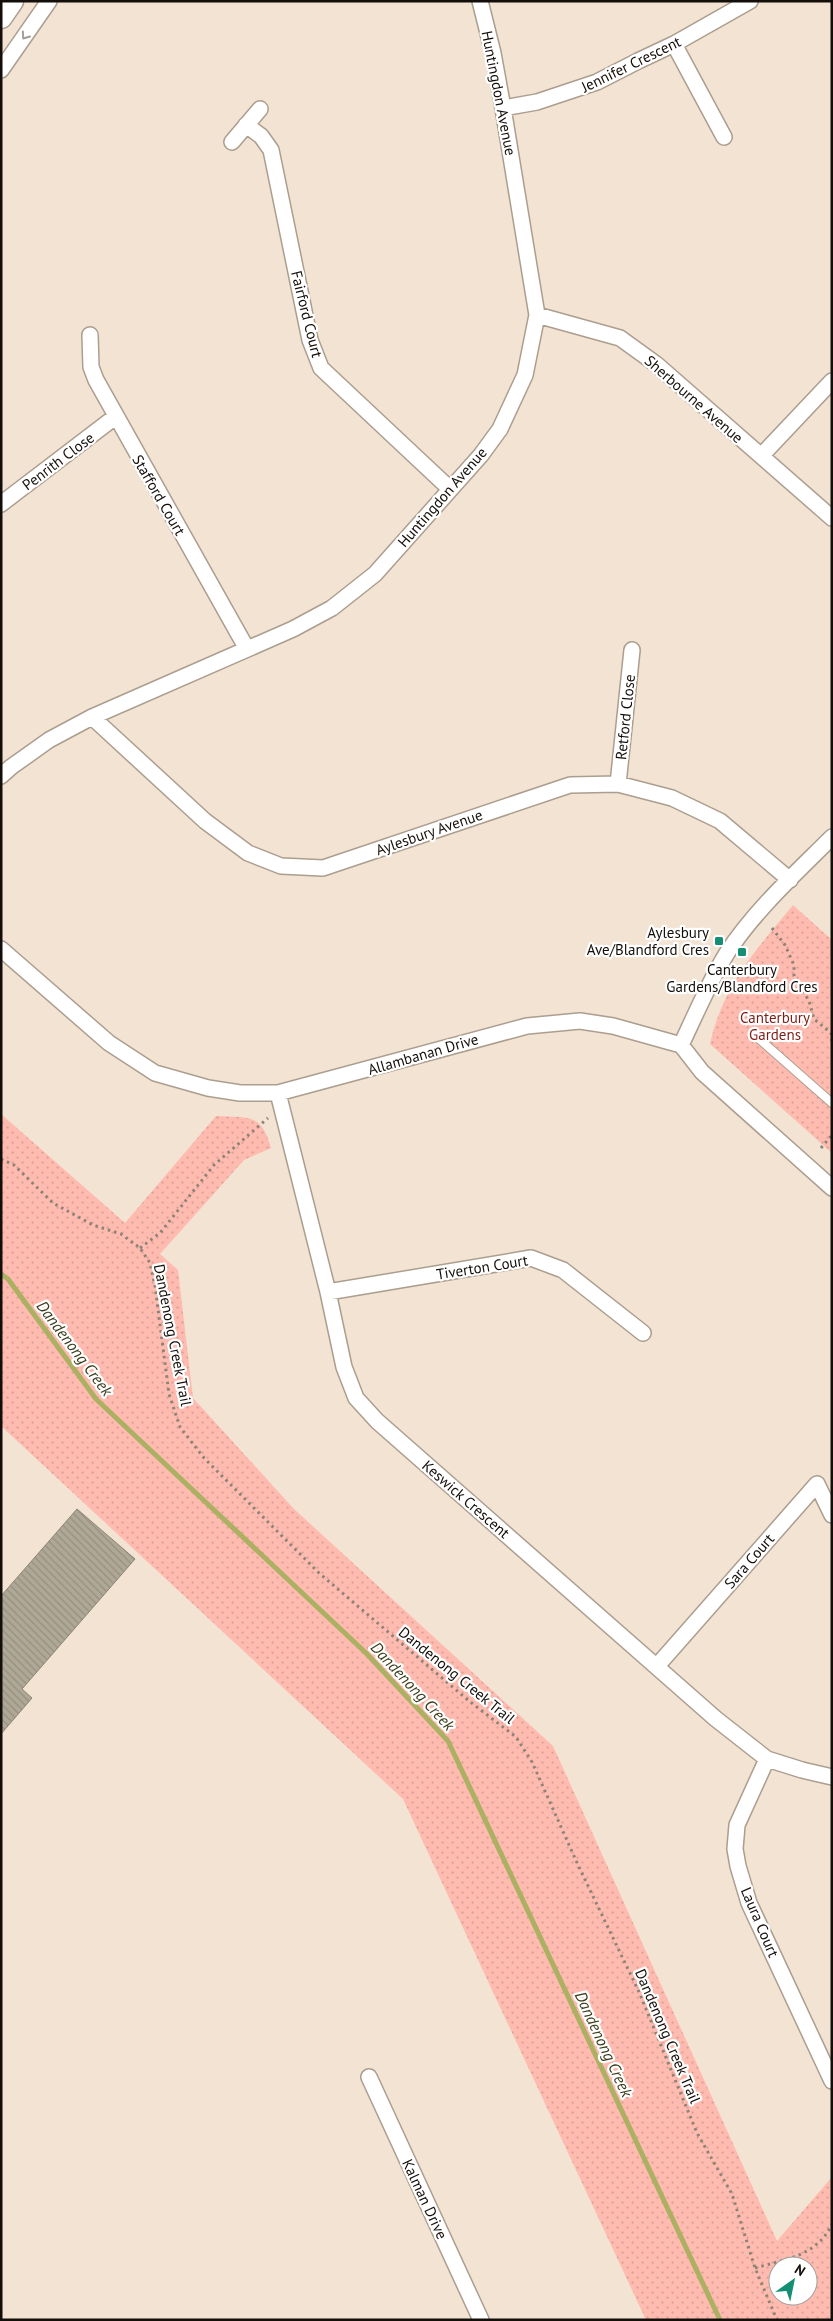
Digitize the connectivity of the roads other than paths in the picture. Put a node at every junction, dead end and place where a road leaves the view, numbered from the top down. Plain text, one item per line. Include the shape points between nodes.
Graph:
1 (12, 1) edge
2 (50, 1) edge
3 (480, 1) edge
4 (750, 1) edge
5 (1, 17) edge
6 (674, 44) junction
7 (1, 70) edge
8 (503, 108) junction
9 (260, 109) dead end
10 (246, 125) junction
11 (724, 137) dead end
12 (232, 142) dead end
13 (537, 315) junction
14 (90, 336) dead end
15 (832, 381) edge
16 (115, 417) junction
17 (761, 456) junction
18 (450, 489) junction
19 (1, 504) edge
20 (832, 518) edge
21 (247, 649) junction
22 (632, 650) dead end
23 (92, 718) junction
24 (1, 776) edge
25 (618, 784) junction
26 (832, 837) edge
27 (790, 880) junction
28 (1, 949) edge
29 (757, 1037) dead end
30 (681, 1045) junction
31 (278, 1093) junction
32 (832, 1102) edge
33 (832, 1188) edge
34 (328, 1292) junction
35 (643, 1333) dead end
36 (832, 1516) edge
37 (657, 1666) junction
38 (767, 1758) junction
39 (832, 1776) edge
40 (370, 2077) dead end
41 (832, 2081) edge
42 (481, 2320) edge

1 - 5 main road
2 -> 7 street
3 - 8 street, Huntingdon Avenue
4 - 6 street, Jennifer Crescent
6 - 8 street, Jennifer Crescent via 576,90
6 - 11 street
8 - 13 street, Huntingdon Avenue
9 - 10 street
10 - 12 street
10 - 18 street, Fairford Court via 261,136 271,150 310,340 321,368
13 - 17 street, Sherbourne Avenue via 620,338 656,364
13 - 18 street, Huntingdon Avenue via 531,350 515,400 500,429
14 - 16 street, Stafford Court via 91,367
15 - 17 street
16 - 19 street, Penrith Close
16 - 21 street, Stafford Court
17 - 20 street, Sherbourne Avenue
18 - 21 street, Huntingdon Avenue via 375,574 352,593 313,620
21 - 23 street, Huntingdon Avenue
22 - 25 street, Retford Close
23 - 24 street, Huntingdon Avenue via 49,740
23 - 25 street, Aylesbury Avenue via 206,821 248,853 281,866 322,868 570,785
25 - 27 street, Aylesbury Avenue via 672,798 720,821
26 - 27 street
27 - 30 street via 729,951
28 - 31 street, Allambanan Drive via 109,1043 155,1073 208,1088 240,1093
29 - 32 lane
30 - 31 street, Allambanan Drive via 613,1026 580,1021 551,1023 484,1037
30 - 33 street via 702,1072
31 - 34 street, Keswick Crescent
34 - 35 street, Tiverton Court via 531,1258 563,1270
34 - 37 street, Keswick Crescent via 344,1368 356,1398 377,1421
36 - 37 street, Sara Court via 817,1484
37 - 38 street, Keswick Crescent via 716,1719
38 - 39 street, Keswick Crescent
38 - 41 street, Laura Court via 737,1825 735,1849 738,1866 749,1903
40 - 42 street, Kalman Drive

